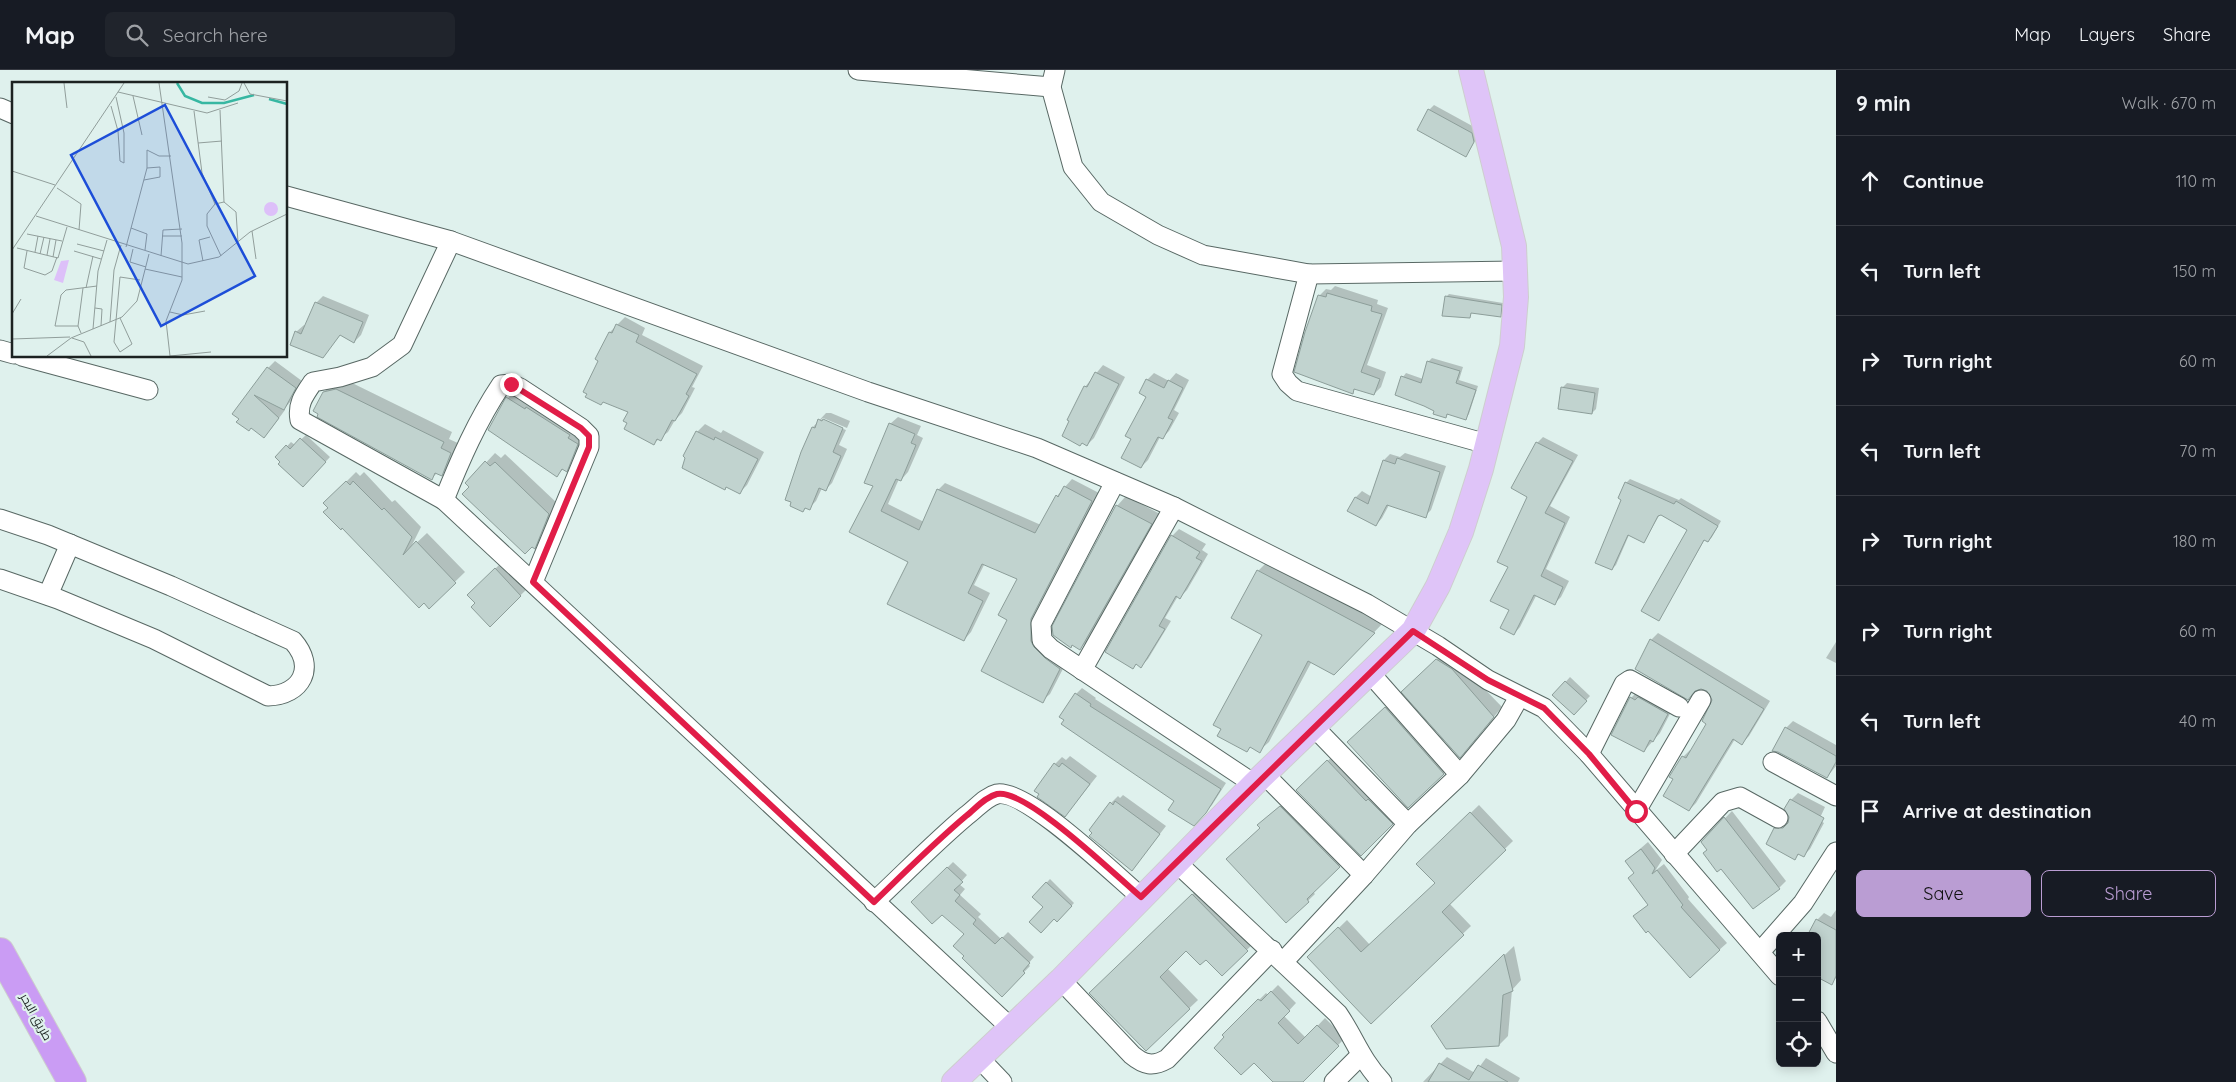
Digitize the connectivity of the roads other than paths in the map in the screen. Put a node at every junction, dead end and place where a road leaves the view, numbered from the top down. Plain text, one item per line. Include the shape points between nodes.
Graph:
1 (858, 70) edge
2 (1471, 70) edge
3 (1053, 78) edge
4 (0, 108) edge
5 (12, 113) edge
6 (288, 197) edge
7 (451, 240) junction
8 (1516, 270) junction
9 (1309, 274) junction
10 (29, 358) edge
11 (148, 390) dead end
12 (1488, 444) junction
13 (1115, 482) junction
14 (444, 500) junction
15 (1174, 507) junction
16 (0, 519) edge
17 (70, 544) junction
18 (0, 578) edge
19 (533, 582) junction
20 (48, 595) junction
21 (1413, 631) junction
22 (1082, 670) junction
23 (1370, 673) junction
24 (1519, 697) junction
25 (1701, 700) dead end
26 (1679, 707) dead end
27 (1314, 727) junction
28 (1589, 754) junction
29 (1773, 762) dead end
30 (1460, 776) junction
31 (1259, 779) junction
32 (1836, 796) edge
33 (1636, 811) junction
34 (1778, 818) dead end
35 (1408, 824) junction
36 (1836, 852) edge
37 (1674, 854) junction
38 (1177, 863) junction
39 (1364, 875) junction
40 (1141, 897) junction
41 (874, 902) junction
42 (0, 952) edge
43 (1760, 952) junction
44 (1278, 956) junction
45 (1776, 971) edge
46 (1060, 980) junction
47 (0, 991) edge
48 (1819, 1022) edge
49 (1820, 1022) edge
50 (1011, 1028) junction
51 (1836, 1029) edge
52 (1836, 1053) edge
53 (1360, 1056) junction
54 (980, 1058) junction
55 (52, 1082) edge
56 (72, 1082) edge
57 (954, 1082) edge
58 (1002, 1082) edge
59 (1334, 1082) edge
60 (1382, 1082) edge

1 - 3 street
2 - 8 main road via 1514,246
3 - 9 street via 1074,167 1102,202 1158,235 1203,255
4 - 5 street
6 - 7 street
7 - 13 street via 868,392 1037,448
7 - 14 street via 402,344 372,367 314,382 301,399 298,410 300,420
8 - 9 street
8 - 12 main road via 1512,346
9 - 12 street via 1282,374 1288,384 1297,391
10 - 11 street
12 - 21 main road via 1461,532 1438,586
13 - 15 street
13 - 22 street via 1042,624 1042,640 1051,650
14 - 19 street
14 - 19 street via 466,448 501,385 511,384 520,388 581,428 589,436 589,447
15 - 21 street via 1314,576
15 - 22 street
16 - 17 street
17 - 20 street
17 - 20 street via 293,641 301,649 304,672 290,691 280,696 268,696 154,639
18 - 20 street
19 - 41 street
21 - 23 main road
21 - 24 street
22 - 31 street
23 - 27 main road
23 - 30 street
24 - 28 street via 1544,708
24 - 30 street
25 - 33 street
26 - 28 street via 1630,680 1624,684
27 - 31 main road
27 - 35 street
28 - 33 street
29 - 32 street
30 - 35 street
31 - 38 main road
31 - 39 street
33 - 37 street
34 - 37 street via 1740,797 1723,802
35 - 39 street
36 - 43 street via 1803,903
37 - 43 street
38 - 40 main road
38 - 44 street
39 - 44 street
40 - 41 street via 1058,825 1021,799 1007,794 988,798
40 - 46 main road
41 - 50 street
42 - 56 highway, طريق البحر
43 - 45 street
44 - 46 street via 1158,1064 1140,1062
44 - 53 street via 1338,1014 1352,1035
46 - 50 main road
47 - 55 highway, طريق البحر
48 - 52 street
49 - 51 street
50 - 54 main road
53 - 59 street
53 - 60 street
54 - 57 main road
54 - 58 street

